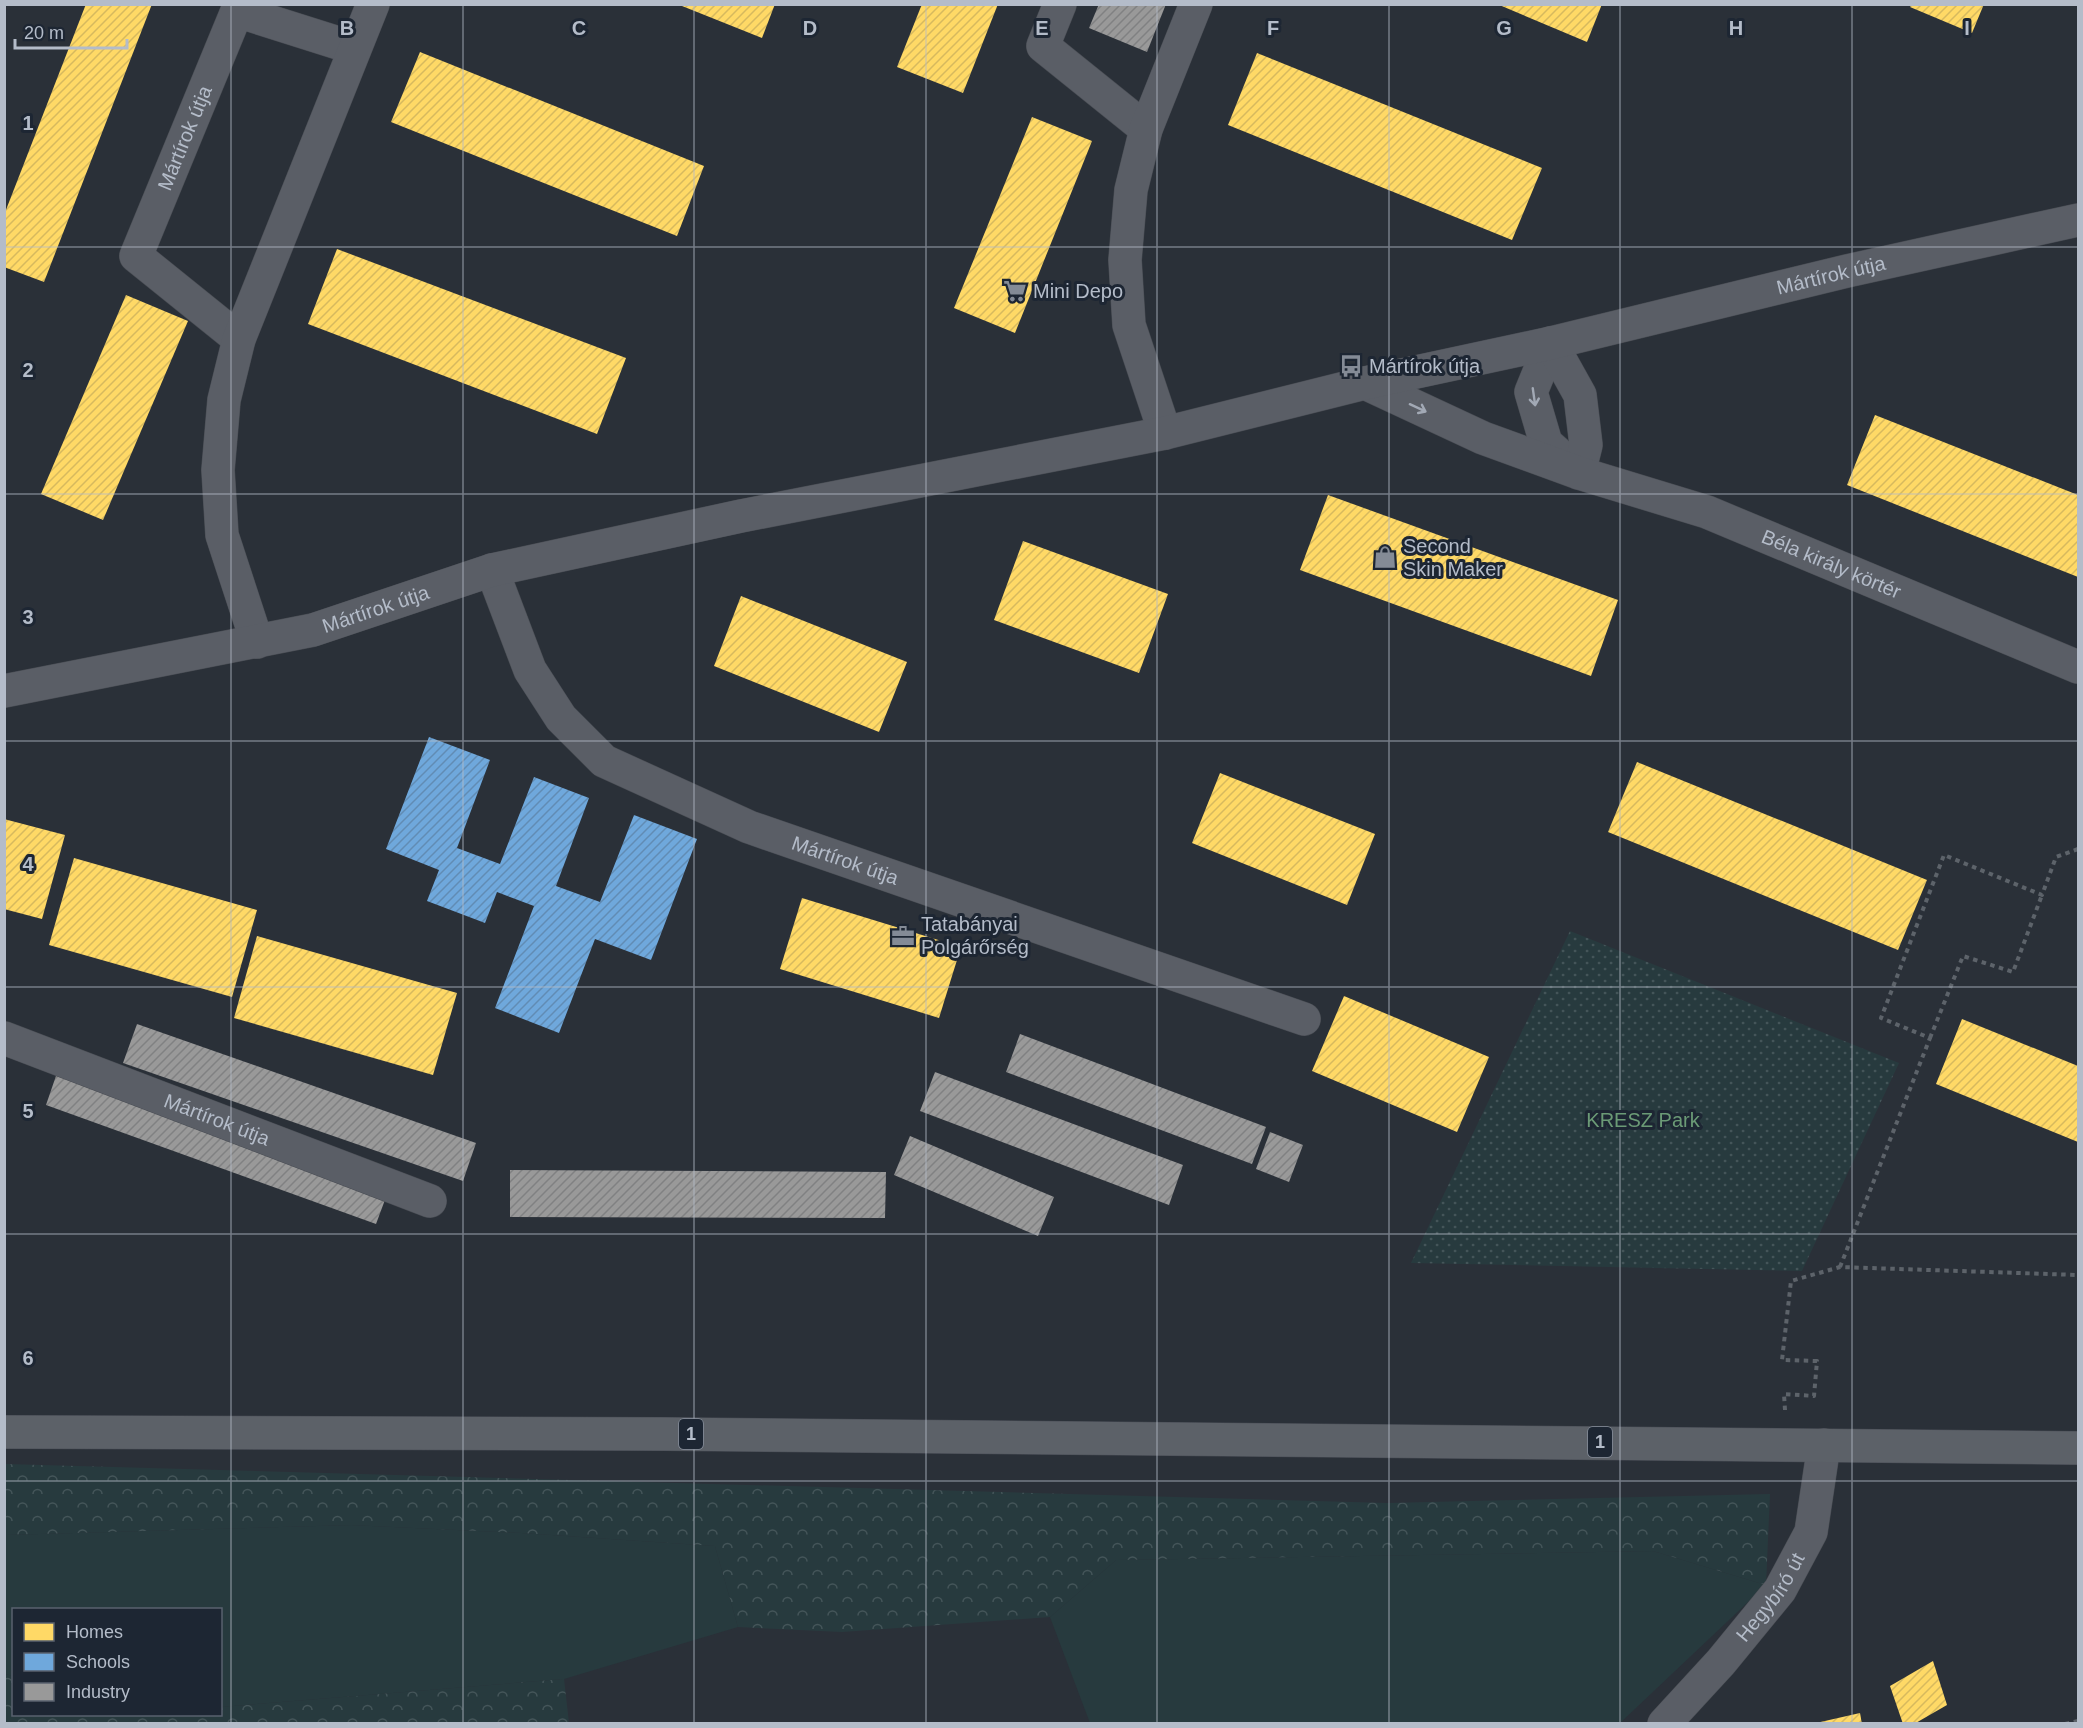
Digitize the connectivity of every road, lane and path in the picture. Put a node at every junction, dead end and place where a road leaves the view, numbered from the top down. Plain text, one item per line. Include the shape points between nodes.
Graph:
1 (373, 4) edge
2 (1060, 4) edge
3 (1196, 4) edge
4 (354, 48) junction
5 (1146, 129) junction
6 (2079, 220) edge
7 (239, 339) junction
8 (1551, 343) junction
9 (1365, 383) junction
10 (1165, 433) junction
11 (1579, 472) junction
12 (492, 570) junction
13 (257, 642) junction
14 (2079, 667) edge
15 (4, 691) edge
16 (2079, 849) edge
17 (2042, 895) junction
18 (1304, 1019) dead end
19 (4, 1038) edge
20 (1930, 1038) junction
21 (429, 1201) dead end
22 (1840, 1267) junction
23 (2079, 1275) edge
24 (4, 1432) edge
25 (1786, 1444) junction
26 (1824, 1445) junction
27 (2079, 1448) edge
28 (2079, 1721) edge
29 (1664, 1724) edge
30 (2065, 1724) edge

1 - 4 street
2 - 5 street via 1043,46
3 - 5 street
4 - 7 street
4 - 7 street, Mártírok útja via 237,11 136,256
5 - 10 street via 1131,190 1125,271 1129,325
6 - 8 street, Mártírok útja via 1859,268
7 - 13 street via 224,400 218,470 222,535
8 - 9 street, Mártírok útja
8 - 11 street via 1580,395 1586,445
8 -> 11 street, Béla király körtér via 1531,392 1546,443
9 - 10 street, Mártírok útja
9 -> 11 street, Béla király körtér via 1483,438
10 - 12 street, Mártírok útja via 741,516
11 - 14 street, Béla király körtér via 1707,512
12 - 13 street, Mártírok útja via 312,630
12 - 18 street, Mártírok útja via 530,670 561,718 604,761 749,827
13 - 15 street, Mártírok útja
16 - 17 path via 2056,856
17 - 20 path via 2013,972 1964,956
17 - 20 path via 1944,855 1881,1018
19 - 21 street, Mártírok útja
20 - 22 path
22 - 23 path
22 - 25 path via 1791,1281 1782,1360 1817,1360 1814,1396 1784,1394
24 - 25 main road, 1
25 - 26 main road, 1
26 - 27 main road, 1
26 - 29 street, Hegybíró út via 1811,1532 1780,1590
28 - 30 path

